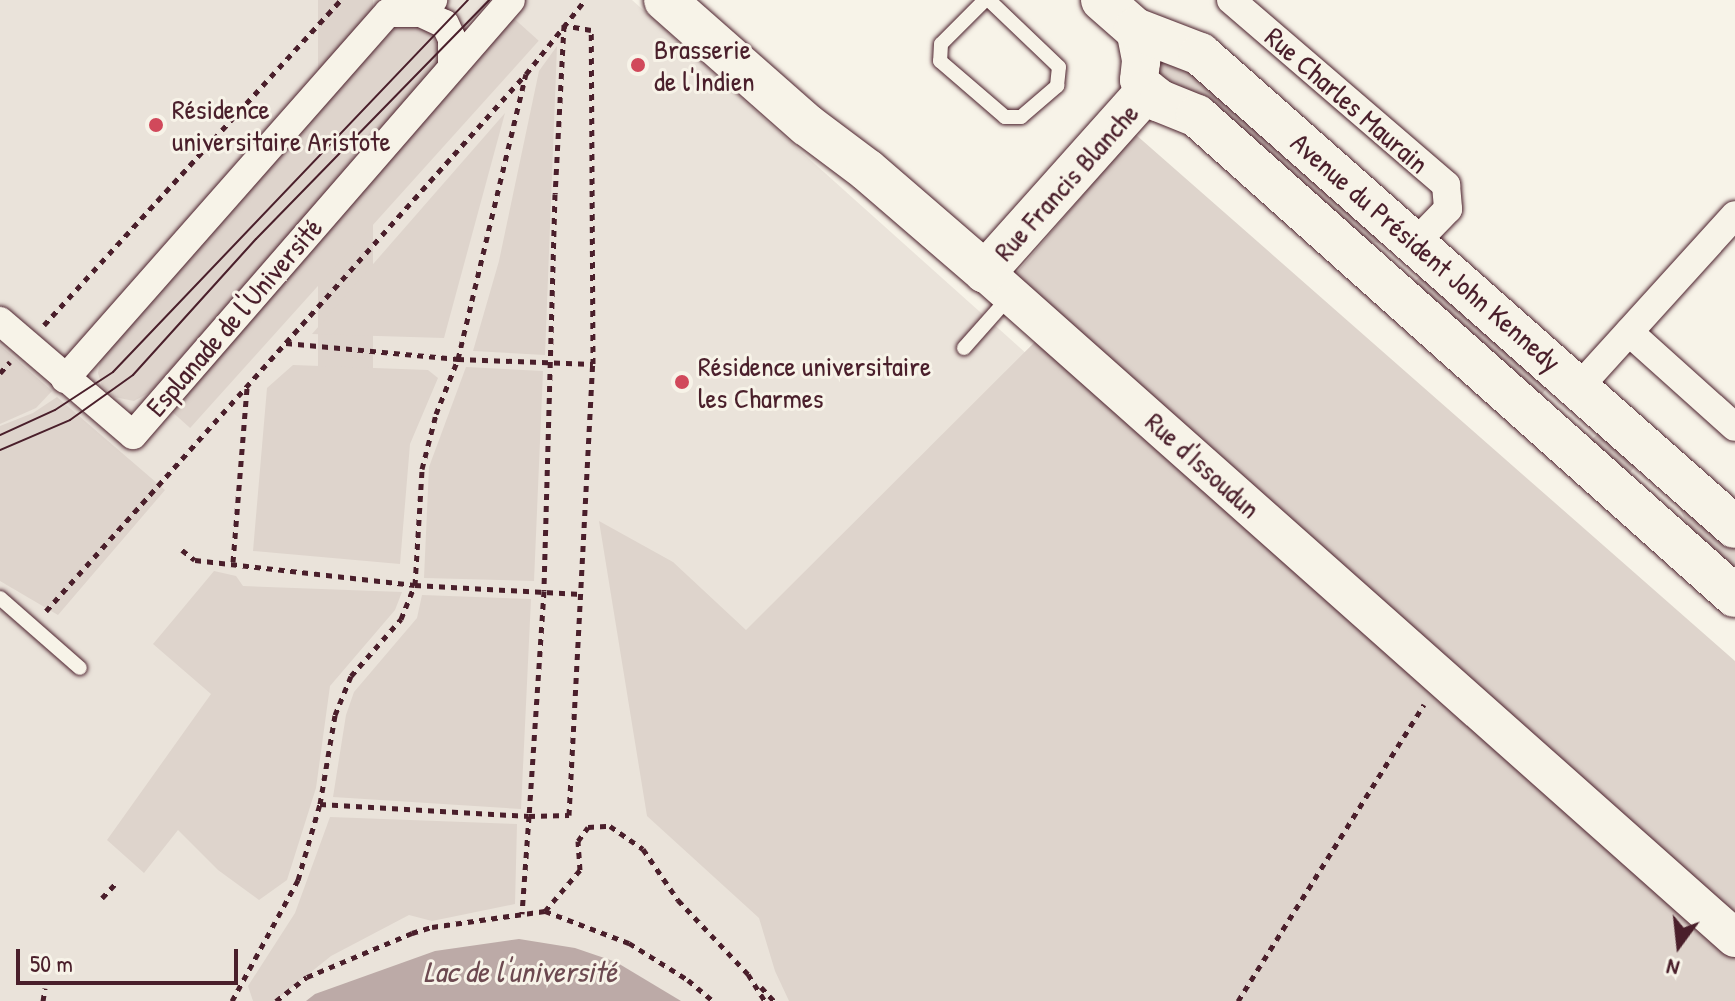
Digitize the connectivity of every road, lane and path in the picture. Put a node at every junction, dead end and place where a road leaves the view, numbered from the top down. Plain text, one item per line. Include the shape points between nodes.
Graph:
1 (341, 0) edge
2 (511, 0) edge
3 (585, 0) edge
4 (665, 0) edge
5 (987, 0) edge
6 (1102, 0) edge
7 (1231, 0) edge
8 (427, 6) edge
9 (564, 25) junction
10 (1135, 29) junction
11 (452, 66) junction
12 (526, 74) junction
13 (1147, 91) junction
14 (1735, 215) edge
15 (1416, 242) junction
16 (1381, 281) junction
17 (998, 284) junction
18 (0, 321) edge
19 (1629, 332) junction
20 (36, 334) dead end
21 (285, 343) junction
22 (964, 348) dead end
23 (458, 359) junction
24 (550, 364) junction
25 (593, 364) junction
26 (65, 379) junction
27 (247, 386) junction
28 (1579, 387) junction
29 (1543, 425) junction
30 (1735, 427) edge
31 (1735, 527) edge
32 (182, 550) dead end
33 (233, 562) junction
34 (415, 585) junction
35 (544, 591) junction
36 (581, 594) junction
37 (1735, 596) edge
38 (0, 598) edge
39 (32, 626) junction
40 (80, 668) dead end
41 (1429, 697) dead end
42 (320, 804) junction
43 (529, 816) junction
44 (118, 881) dead end
45 (102, 898) dead end
46 (545, 911) junction
47 (522, 914) junction
48 (1735, 938) edge
49 (748, 974) junction
50 (45, 988) dead end
51 (43, 1001) edge
52 (232, 1001) edge
53 (276, 1001) edge
54 (713, 1001) edge
55 (765, 1001) edge
56 (774, 1001) edge
57 (1238, 1001) edge

1 - 20 path
2 - 11 street, Esplanade de l'Université
3 - 9 path
4 - 17 main road, Rue d'Issoudun
5 - 5 lane via 941,44 940,61 1005,117 1021,117 1057,86 1059,67
6 - 10 main road, Avenue du Président John Kennedy
7 - 15 street, Rue Charles Maurain via 1446,185 1448,209
8 - 11 street via 452,39
8 - 26 street via 388,13
9 - 12 path
9 - 24 path
9 - 25 path via 591,30
10 - 13 street via 1139,80
10 - 15 main road, Avenue du Président John Kennedy via 1200,54
11 - 26 street, Esplanade de l'Université via 133,435
12 - 21 path
12 - 23 path
13 - 16 main road, Avenue du Président John Kennedy via 1197,116
13 - 17 main road, Rue Francis Blanche
14 - 19 street
15 - 16 street
15 - 28 main road, Avenue du Président John Kennedy
16 - 29 main road, Avenue du Président John Kennedy
17 - 22 lane
17 - 48 street, Rue d'Issoudun
18 - 26 street
19 - 28 street
19 - 30 street
21 - 23 path
21 - 27 path
23 - 24 path
23 - 34 path via 422,469
24 - 25 path
24 - 35 path
25 - 36 path
27 - 33 path
27 - 39 path
28 - 29 street
28 - 31 main road, Avenue du Président John Kennedy
29 - 37 main road, Avenue du Président John Kennedy
32 - 33 path via 195,560
33 - 34 path
34 - 35 path
34 - 42 path via 401,619 351,676 335,715
35 - 36 path
35 - 43 path
36 - 43 path via 569,815
38 - 39 lane
39 - 40 lane
41 - 57 path
42 - 43 path
42 - 52 path via 298,880
43 - 47 path
44 - 45 path
46 - 47 path
46 - 49 path via 580,870 578,841 588,827 610,826 643,849 678,900
46 - 54 path via 629,943
47 - 53 path via 412,933 307,977
49 - 55 path
49 - 56 path
50 - 51 path

